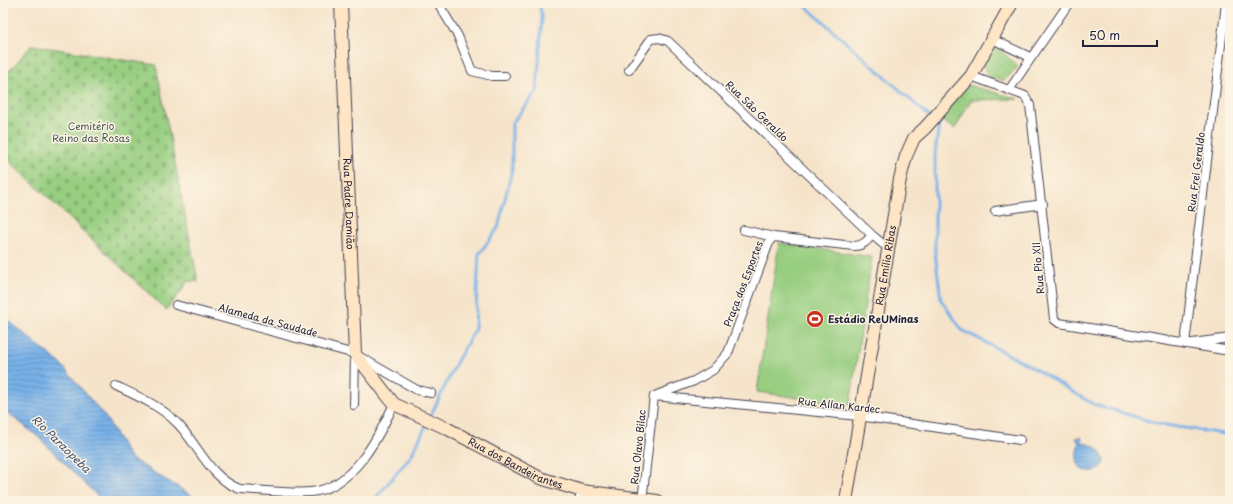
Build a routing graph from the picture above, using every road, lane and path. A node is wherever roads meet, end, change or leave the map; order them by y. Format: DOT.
graph roads {
  1 [pos="341,3"];
  2 [pos="438,3"];
  3 [pos="1012,3"];
  4 [pos="1069,3"];
  5 [pos="1226,3"];
  6 [pos="992,38"];
  7 [pos="1030,57"];
  8 [pos="629,70"];
  9 [pos="505,76"];
  10 [pos="971,76"];
  11 [pos="1009,90"];
  12 [pos="1042,204"];
  13 [pos="995,211"];
  14 [pos="744,230"];
  15 [pos="872,235"];
  16 [pos="774,237"];
  17 [pos="889,249"];
  18 [pos="176,305"];
  19 [pos="1230,338"];
  20 [pos="1185,344"];
  21 [pos="1230,352"];
  22 [pos="354,354"];
  23 [pos="116,386"];
  24 [pos="431,393"];
  25 [pos="654,396"];
  26 [pos="394,404"];
  27 [pos="354,405"];
  28 [pos="859,416"];
  29 [pos="1020,440"];
  30 [pos="581,496"];
  31 [pos="642,500"];
  32 [pos="657,501"];
  33 [pos="846,501"];
  1 -- 22 [label="street, Rua Padre Damião"];
  2 -- 9 [label="street"];
  3 -- 6 [label="street, Rua Emílio Ribas"];
  4 -- 7 [label="street"];
  5 -- 20 [label="street, Rua Frei Geraldo"];
  6 -- 7 [label="street"];
  6 -- 10 [label="street, Rua Emílio Ribas"];
  7 -- 11 [label="street"];
  8 -- 15 [label="street, Rua São Geraldo"];
  10 -- 11 [label="street, Rua Pio XII"];
  10 -- 17 [label="street, Rua Emílio Ribas"];
  11 -- 12 [label="street, Rua Pio XII"];
  12 -- 13 [label="street"];
  12 -- 20 [label="street, Rua Pio XII"];
  14 -- 16 [label="street"];
  15 -- 16 [label="street, Praça dos Esportes"];
  15 -- 17 [label="street"];
  16 -- 25 [label="street, Praça dos Esportes"];
  17 -- 28 [label="street, Rua Emílio Ribas"];
  18 -- 22 [label="street, Alameda da Saudade"];
  19 -- 20 [label="street"];
  20 -- 21 [label="street, Rua Pio XII"];
  22 -- 24 [label="street"];
  22 -- 26 [label="street"];
  22 -- 27 [label="street, Rua Padre Damião"];
  23 -- 26 [label="street"];
  25 -- 28 [label="street, Rua Allan Kardec"];
  25 -- 31 [label="street, Rua Olavo Bilac"];
  26 -- 30 [label="street, Rua dos Bandeirantes"];
  28 -- 29 [label="street, Rua Allan Kardec"];
  28 -- 33 [label="street, Rua Emílio Ribas"];
  30 -- 31 [label="street, Rua dos Bandeirantes"];
  31 -- 32 [label="street, Rua dos Bandeirantes"];
}
